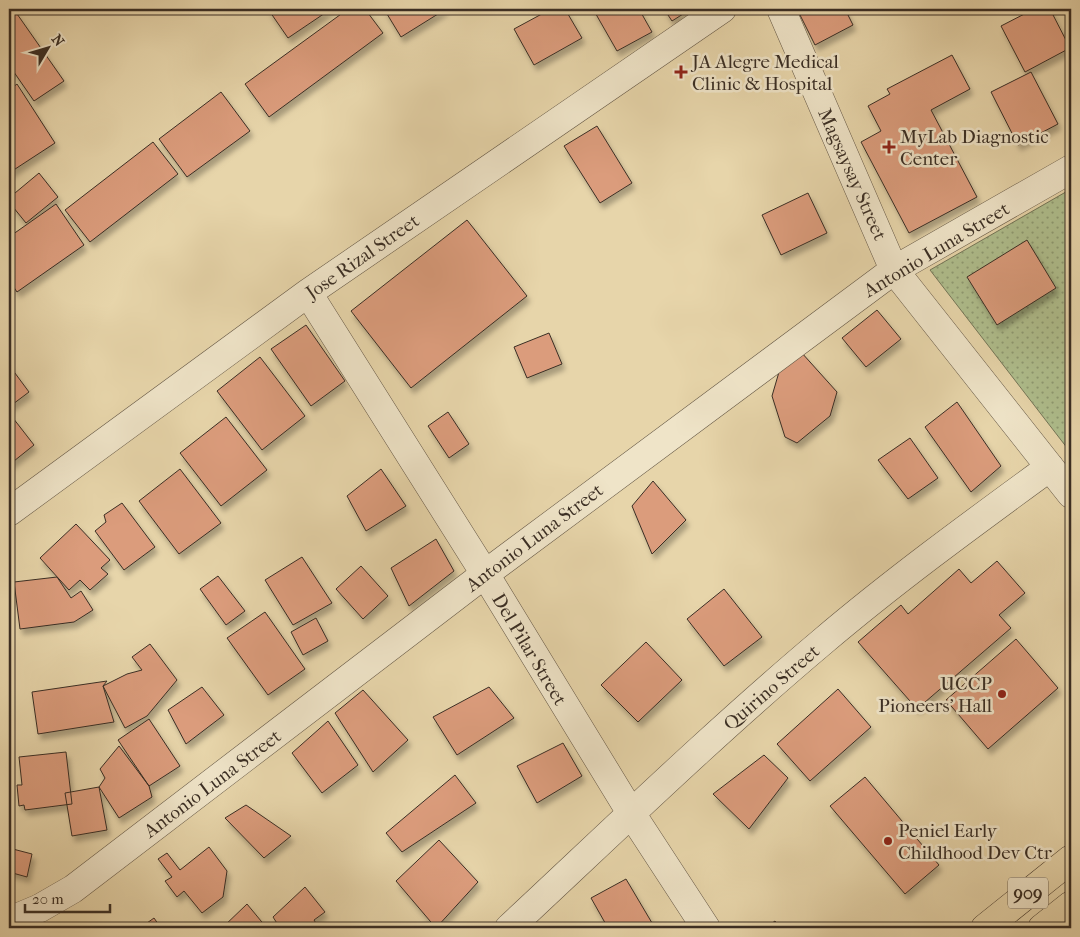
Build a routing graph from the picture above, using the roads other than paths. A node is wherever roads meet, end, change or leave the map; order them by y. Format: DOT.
graph roads {
  1 [pos="722,9"];
  2 [pos="781,9"];
  3 [pos="1071,169"];
  4 [pos="894,270"];
  5 [pos="308,292"];
  6 [pos="1050,467"];
  7 [pos="1071,494"];
  8 [pos="9,512"];
  9 [pos="485,574"];
  10 [pos="631,813"];
  11 [pos="1071,859"];
  12 [pos="1071,905"];
  13 [pos="9,921"];
  14 [pos="509,928"];
  15 [pos="706,928"];
  16 [pos="985,928"];
  17 [pos="1042,928"];
  1 -- 5 [label="street, Jose Rizal Street"];
  2 -- 4 [label="street, Magsaysay Street"];
  3 -- 4 [label="street, Antonio Luna Street"];
  4 -- 6 [label="street, Magsaysay Street"];
  4 -- 9 [label="street, Antonio Luna Street"];
  5 -- 8 [label="street, Jose Rizal Street"];
  5 -- 9 [label="street, Del Pilar Street"];
  6 -- 7 [label="street, Magsaysay Street"];
  6 -- 10 [label="street, Quirino Street"];
  9 -- 10 [label="street, Del Pilar Street"];
  9 -- 13 [label="street, Antonio Luna Street"];
  10 -- 14 [label="street, Quirino Street"];
  10 -- 15 [label="street, Del Pilar Street"];
  11 -- 16 [label="highway, 909"];
  12 -- 17 [label="highway, 909"];
}
